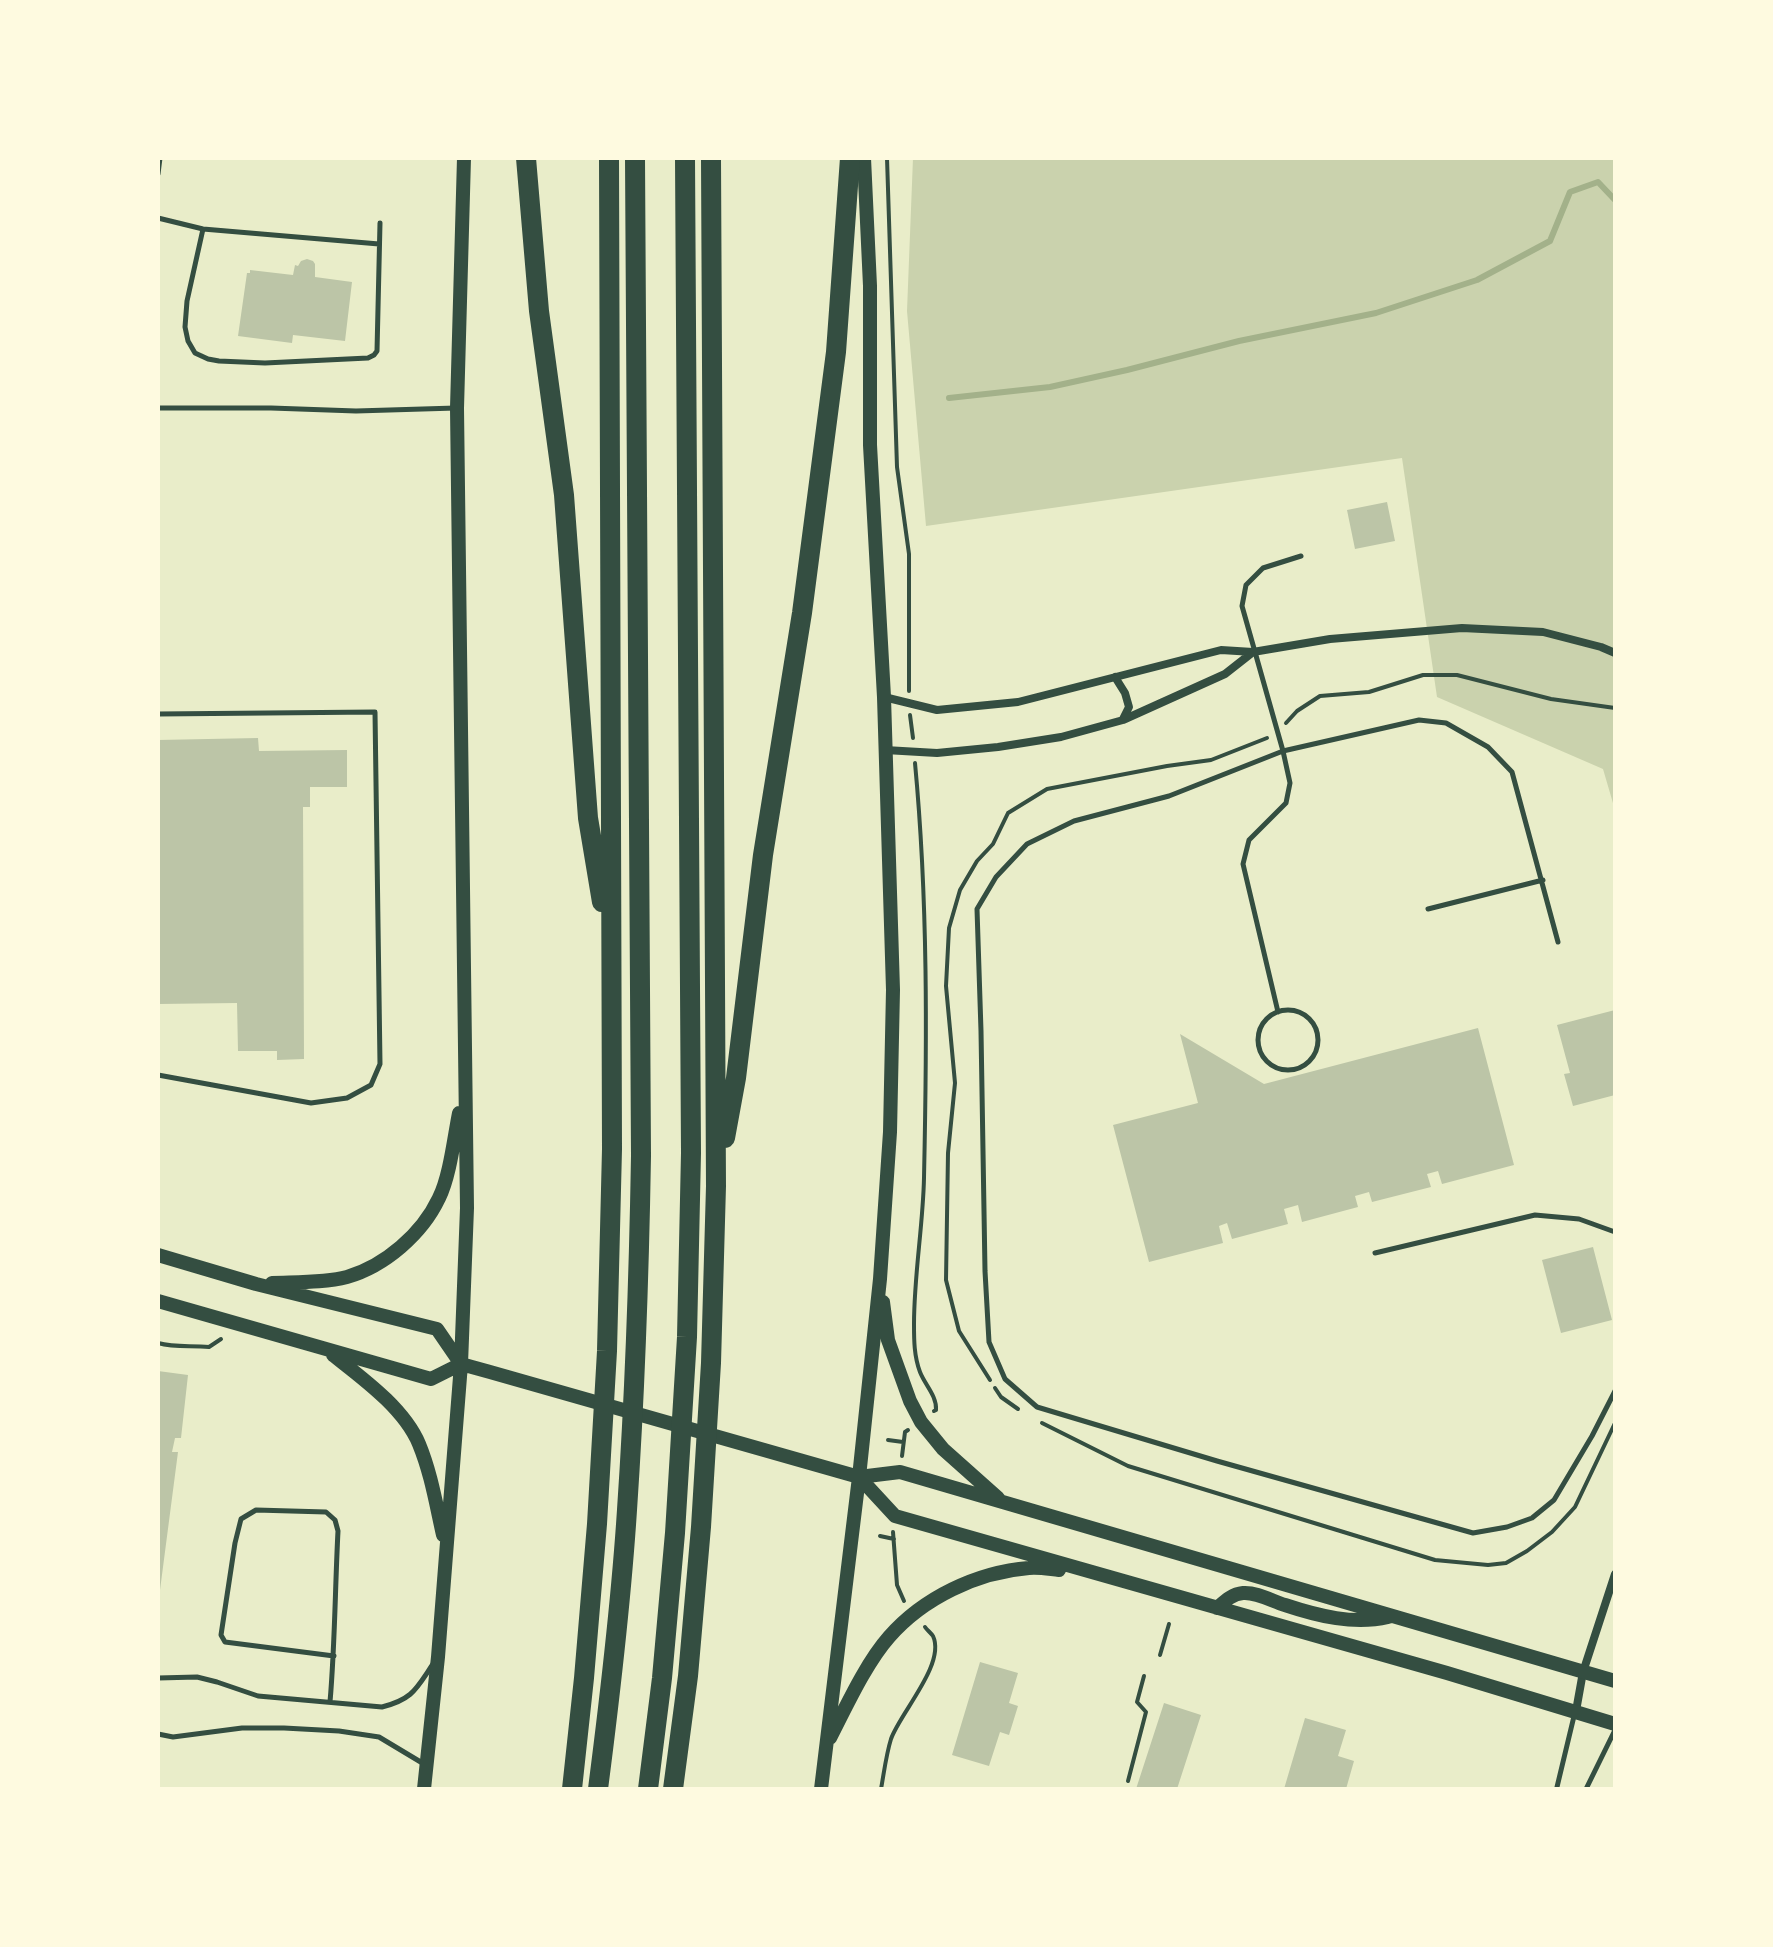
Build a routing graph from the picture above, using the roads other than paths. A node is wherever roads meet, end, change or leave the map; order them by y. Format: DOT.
graph roads {
  1 [pos="160,158"];
  2 [pos="464,158"];
  3 [pos="526,158"];
  4 [pos="609,158"];
  5 [pos="635,158"];
  6 [pos="685,158"];
  7 [pos="711,158"];
  8 [pos="850,158"];
  9 [pos="864,158"];
  10 [pos="158,174"];
  11 [pos="158,218"];
  12 [pos="380,223"];
  13 [pos="203,229"];
  14 [pos="380,244"];
  15 [pos="158,408"];
  16 [pos="457,408"];
  17 [pos="1301,556"];
  18 [pos="1253,652"];
  19 [pos="1615,653"];
  20 [pos="1115,677"];
  21 [pos="884,697"];
  22 [pos="158,714"];
  23 [pos="1123,720"];
  24 [pos="885,750"];
  25 [pos="1283,751"];
  26 [pos="1543,880"];
  27 [pos="1428,909"];
  28 [pos="1558,942"];
  29 [pos="612,958"];
  30 [pos="1278,1012"];
  31 [pos="158,1075"];
  32 [pos="464,1086"];
  33 [pos="716,1186"];
  34 [pos="1615,1232"];
  35 [pos="1375,1253"];
  36 [pos="158,1255"];
  37 [pos="880,1279"];
  38 [pos="256,1284"];
  39 [pos="158,1301"];
  40 [pos="326,1350"];
  41 [pos="461,1364"];
  42 [pos="1615,1391"];
  43 [pos="859,1477"];
  44 [pos="1001,1501"];
  45 [pos="446,1551"];
  46 [pos="1088,1572"];
  47 [pos="1615,1574"];
  48 [pos="1217,1608"];
  49 [pos="1393,1616"];
  50 [pos="334,1656"];
  51 [pos="438,1657"];
  52 [pos="1583,1672"];
  53 [pos="158,1678"];
  54 [pos="1615,1681"];
  55 [pos="330,1702"];
  56 [pos="1576,1711"];
  57 [pos="1615,1724"];
  58 [pos="1615,1730"];
  59 [pos="160,1735"];
  60 [pos="825,1747"];
  61 [pos="427,1766"];
  62 [pos="1559,1788"];
  63 [pos="424,1789"];
  64 [pos="572,1789"];
  65 [pos="598,1789"];
  66 [pos="648,1789"];
  67 [pos="673,1789"];
  68 [pos="821,1789"];
  69 [pos="1586,1789"];
  1 -- 10 [label="lane"];
  2 -- 16 [label="main road"];
  3 -- 29 [label="highway"];
  4 -- 29 [label="highway"];
  5 -- 65 [label="highway"];
  6 -- 66 [label="highway"];
  7 -- 33 [label="highway"];
  8 -- 33 [label="highway"];
  9 -- 21 [label="main road"];
  11 -- 13 [label="lane"];
  12 -- 14 [label="lane"];
  13 -- 14 [label="lane"];
  13 -- 14 [label="lane"];
  15 -- 16 [label="lane"];
  16 -- 32 [label="main road"];
  17 -- 18 [label="lane"];
  18 -- 19 [label="street"];
  18 -- 20 [label="street"];
  18 -- 23 [label="street"];
  18 -- 25 [label="lane"];
  20 -- 21 [label="street"];
  20 -- 23 [label="street"];
  21 -- 24 [label="main road"];
  22 -- 31 [label="lane"];
  23 -- 24 [label="street"];
  24 -- 37 [label="main road"];
  25 -- 26 [label="lane"];
  25 -- 30 [label="lane"];
  25 -- 42 [label="lane"];
  26 -- 27 [label="lane"];
  26 -- 28 [label="lane"];
  29 -- 64 [label="highway"];
  30 -- 30 [label="lane"];
  32 -- 38 [label="main road"];
  32 -- 41 [label="main road"];
  33 -- 67 [label="highway"];
  34 -- 35 [label="lane"];
  36 -- 38 [label="main road"];
  37 -- 43 [label="main road"];
  37 -- 44 [label="main road"];
  38 -- 41 [label="main road"];
  39 -- 40 [label="main road"];
  40 -- 41 [label="main road"];
  40 -- 45 [label="main road"];
  41 -- 43 [label="main road"];
  41 -- 45 [label="main road"];
  43 -- 44 [label="main road"];
  43 -- 46 [label="main road"];
  43 -- 60 [label="main road"];
  44 -- 49 [label="main road"];
  45 -- 51 [label="main road"];
  46 -- 48 [label="main road"];
  46 -- 60 [label="main road"];
  47 -- 52 [label="street"];
  48 -- 49 [label="main road"];
  48 -- 56 [label="main road"];
  49 -- 52 [label="main road"];
  50 -- 50 [label="lane"];
  50 -- 55 [label="lane"];
  51 -- 55 [label="lane"];
  51 -- 61 [label="main road"];
  52 -- 54 [label="main road"];
  52 -- 56 [label="street"];
  53 -- 55 [label="lane"];
  56 -- 57 [label="main road"];
  56 -- 62 [label="lane"];
  58 -- 69 [label="lane"];
  59 -- 61 [label="lane"];
  60 -- 68 [label="main road"];
  61 -- 63 [label="main road"];
}
